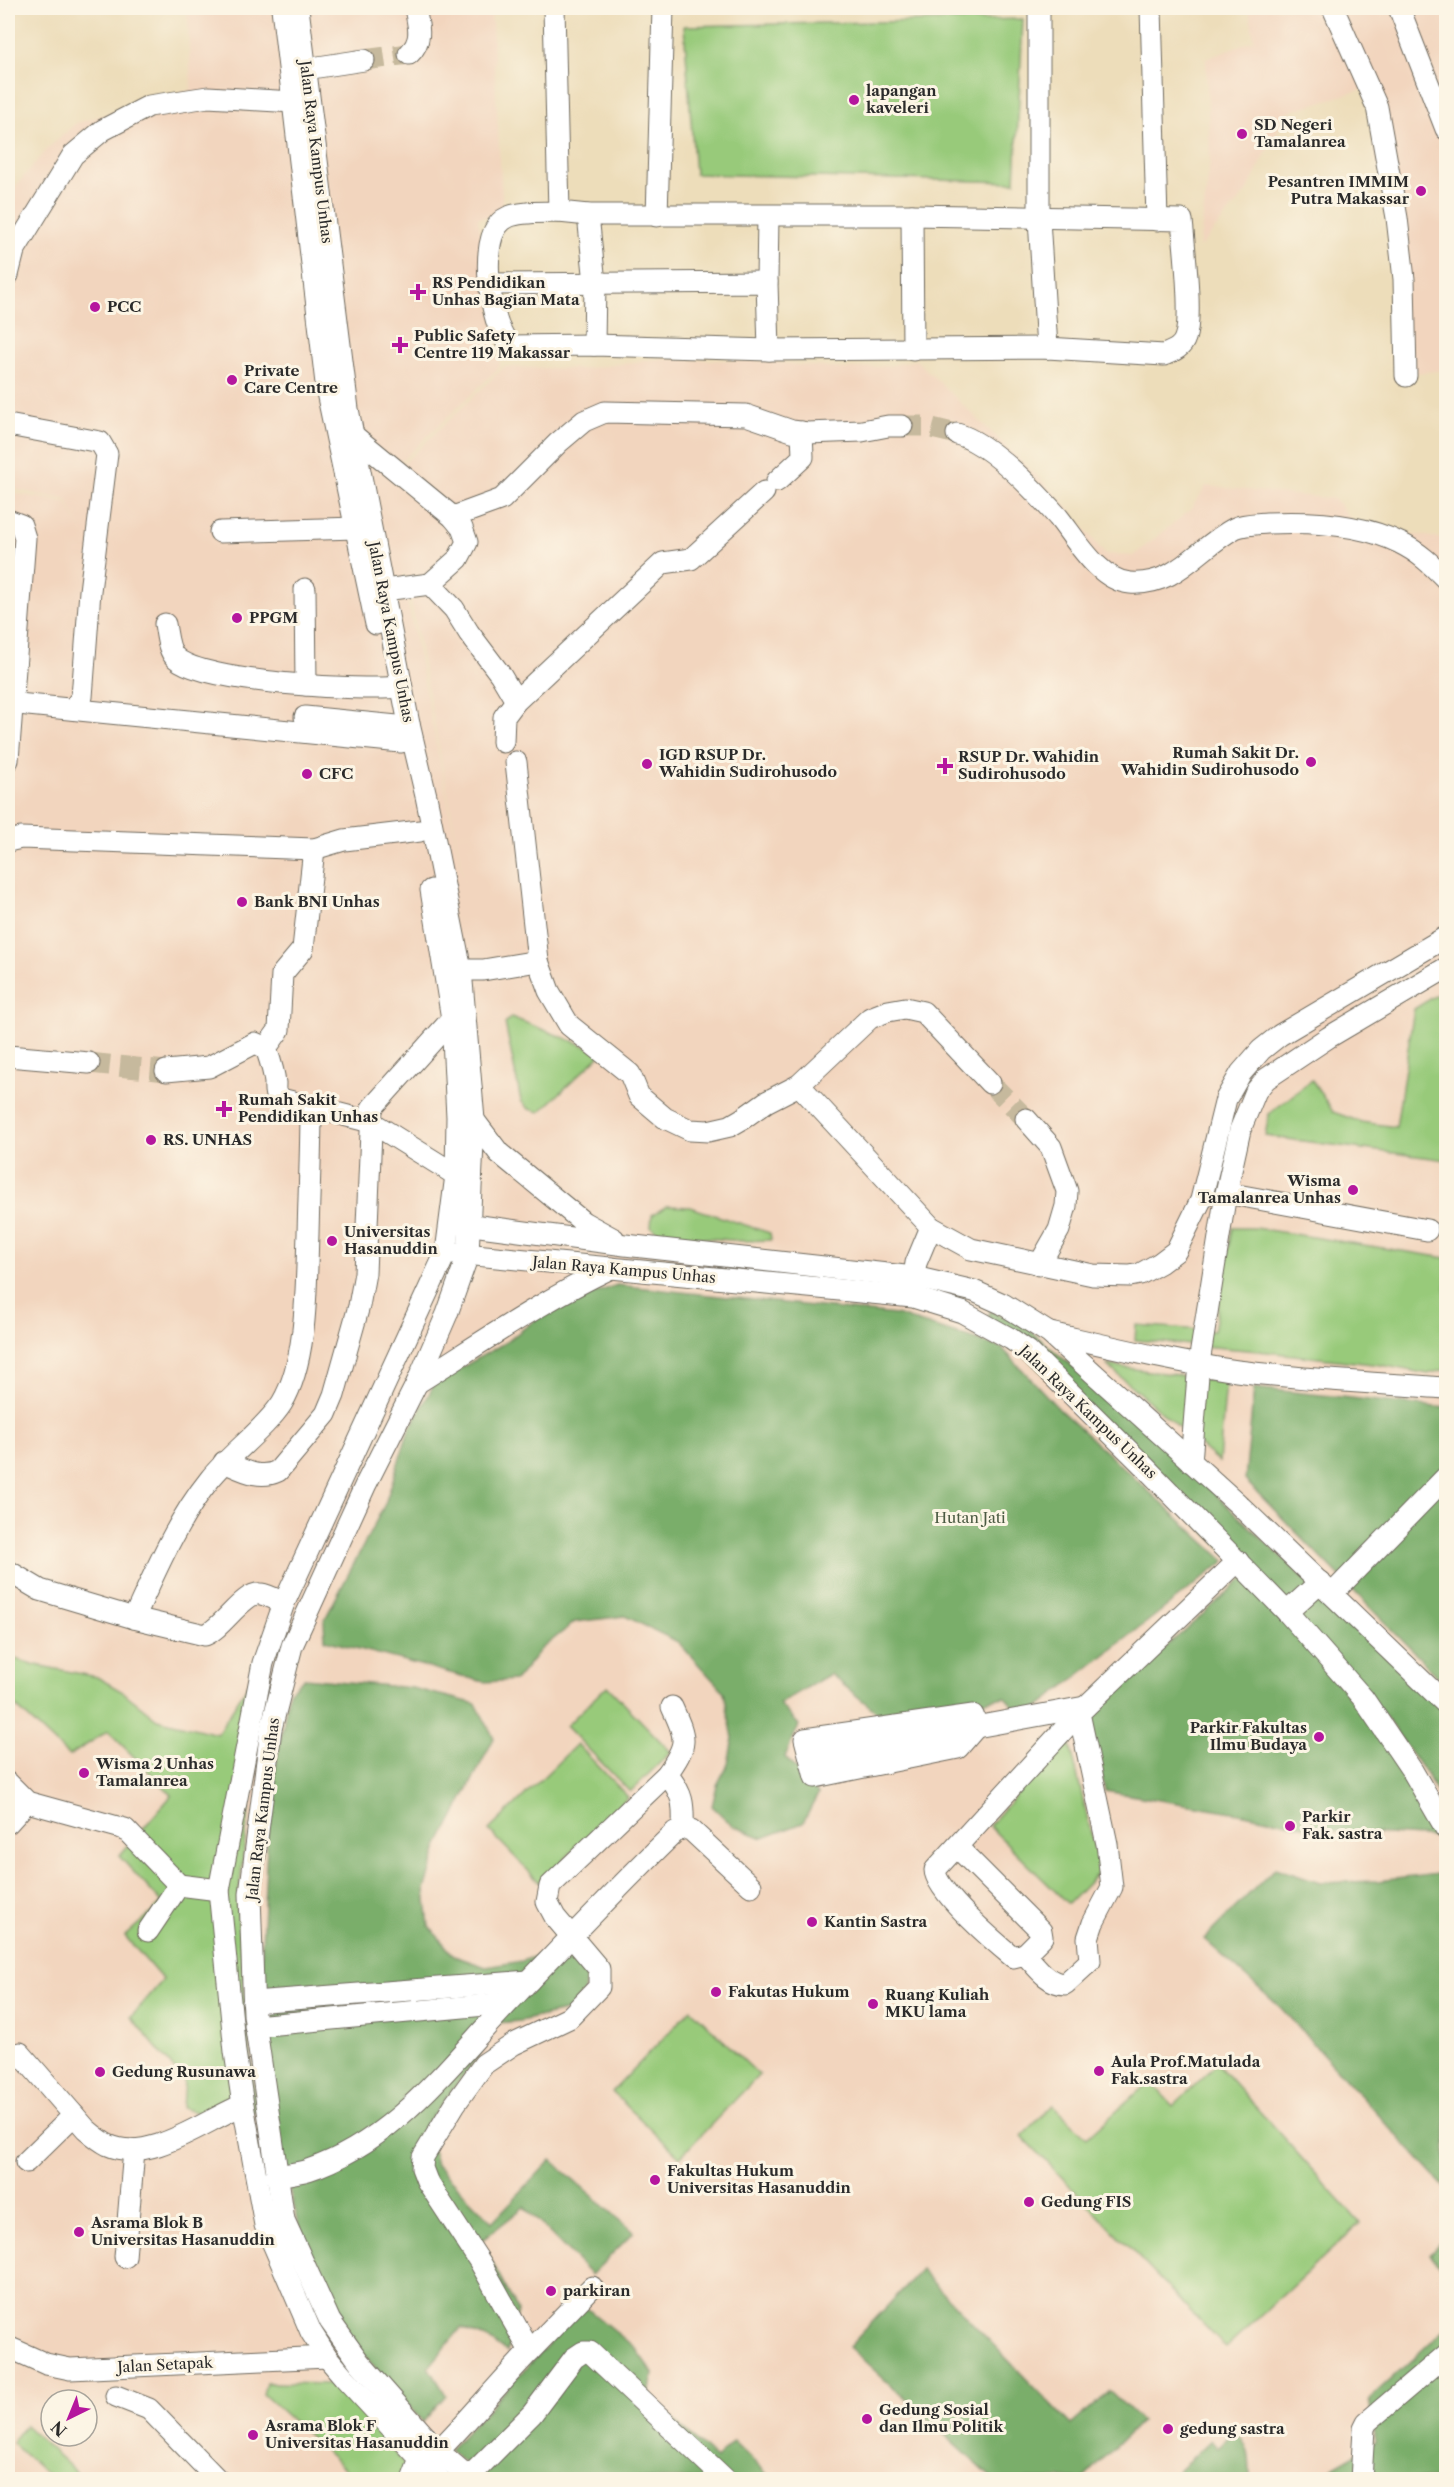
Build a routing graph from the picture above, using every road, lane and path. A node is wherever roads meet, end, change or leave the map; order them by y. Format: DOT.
graph roads {
  1 [pos="282,8"];
  2 [pos="298,8"];
  3 [pos="415,8"];
  4 [pos="554,8"];
  5 [pos="663,8"];
  6 [pos="1039,8"];
  7 [pos="1151,8"];
  8 [pos="1333,8"];
  9 [pos="1398,8"];
  10 [pos="409,54"];
  11 [pos="363,60"];
  12 [pos="305,69"];
  13 [pos="294,102"];
  14 [pos="1446,129"];
  15 [pos="559,212"];
  16 [pos="588,215"];
  17 [pos="912,215"];
  18 [pos="657,216"];
  19 [pos="768,216"];
  20 [pos="1040,219"];
  21 [pos="1157,220"];
  22 [pos="8,275"];
  23 [pos="767,282"];
  24 [pos="595,283"];
  25 [pos="491,284"];
  26 [pos="594,345"];
  27 [pos="1047,348"];
  28 [pos="913,350"];
  29 [pos="769,351"];
  30 [pos="1407,376"];
  31 [pos="340,410"];
  32 [pos="8,425"];
  33 [pos="902,426"];
  34 [pos="802,432"];
  35 [pos="957,434"];
  36 [pos="353,435"];
  37 [pos="453,517"];
  38 [pos="8,520"];
  39 [pos="356,528"];
  40 [pos="220,532"];
  41 [pos="1446,579"];
  42 [pos="430,584"];
  43 [pos="305,589"];
  44 [pos="384,590"];
  45 [pos="165,624"];
  46 [pos="306,685"];
  47 [pos="395,687"];
  48 [pos="516,701"];
  49 [pos="10,703"];
  50 [pos="77,703"];
  51 [pos="405,733"];
  52 [pos="503,742"];
  53 [pos="8,760"];
  54 [pos="516,762"];
  55 [pos="420,831"];
  56 [pos="8,841"];
  57 [pos="314,849"];
  58 [pos="1446,937"];
  59 [pos="538,961"];
  60 [pos="1446,968"];
  61 [pos="457,980"];
  62 [pos="452,1019"];
  63 [pos="266,1048"];
  64 [pos="8,1056"];
  65 [pos="88,1063"];
  66 [pos="166,1071"];
  67 [pos="990,1083"];
  68 [pos="798,1085"];
  69 [pos="275,1086"];
  70 [pos="311,1107"];
  71 [pos="372,1115"];
  72 [pos="1026,1119"];
  73 [pos="474,1120"];
  74 [pos="456,1174"];
  75 [pos="1226,1193"];
  76 [pos="460,1223"];
  77 [pos="931,1227"];
  78 [pos="1427,1230"];
  79 [pos="625,1245"];
  80 [pos="446,1252"];
  81 [pos="468,1255"];
  82 [pos="1039,1265"];
  83 [pos="612,1268"];
  84 [pos="914,1277"];
  85 [pos="1049,1333"];
  86 [pos="1199,1363"];
  87 [pos="417,1383"];
  88 [pos="1446,1388"];
  89 [pos="224,1462"];
  90 [pos="1191,1462"];
  91 [pos="1446,1477"];
  92 [pos="1238,1561"];
  93 [pos="8,1571"];
  94 [pos="1326,1588"];
  95 [pos="283,1605"];
  96 [pos="1287,1612"];
  97 [pos="306,1615"];
  98 [pos="134,1618"];
  99 [pos="1446,1704"];
  100 [pos="672,1707"];
  101 [pos="1082,1710"];
  102 [pos="812,1757"];
  103 [pos="667,1774"];
  104 [pos="8,1783"];
  105 [pos="27,1802"];
  106 [pos="8,1823"];
  107 [pos="683,1828"];
  108 [pos="1446,1829"];
  109 [pos="957,1847"];
  110 [pos="180,1885"];
  111 [pos="751,1886"];
  112 [pos="219,1890"];
  113 [pos="148,1931"];
  114 [pos="572,1937"];
  115 [pos="1024,1954"];
  116 [pos="529,1981"];
  117 [pos="253,2002"];
  118 [pos="507,2003"];
  119 [pos="255,2026"];
  120 [pos="21,2053"];
  121 [pos="243,2105"];
  122 [pos="74,2115"];
  123 [pos="134,2150"];
  124 [pos="27,2162"];
  125 [pos="276,2176"];
  126 [pos="125,2257"];
  127 [pos="592,2287"];
  128 [pos="8,2347"];
  129 [pos="530,2351"];
  130 [pos="1446,2355"];
  131 [pos="327,2357"];
  132 [pos="116,2396"];
  133 [pos="382,2404"];
  134 [pos="429,2455"];
  135 [pos="471,2478"];
  136 [pos="218,2480"];
  137 [pos="412,2480"];
  138 [pos="440,2480"];
  139 [pos="726,2480"];
  140 [pos="1361,2480"];
  1 -- 13 [label="street, Jalan Raya Kampus Unhas"];
  2 -- 12 [label="street, Jalan Raya Kampus Unhas"];
  3 -- 10 [label="street"];
  4 -- 15 [label="street"];
  5 -- 18 [label="street"];
  6 -- 20 [label="street"];
  7 -- 21 [label="street"];
  8 -- 30 [label="street"];
  9 -- 14 [label="street"];
  11 -- 12 [label="street"];
  12 -- 31 [label="street, Jalan Raya Kampus Unhas"];
  13 -- 22 [label="street"];
  13 -- 31 [label="street, Jalan Raya Kampus Unhas"];
  15 -- 16 [label="street"];
  15 -- 25 [label="street"];
  16 -- 18 [label="street"];
  16 -- 24 [label="street"];
  17 -- 19 [label="street"];
  17 -- 20 [label="street"];
  17 -- 28 [label="street"];
  18 -- 19 [label="street"];
  19 -- 23 [label="street"];
  20 -- 21 [label="street"];
  20 -- 27 [label="street"];
  21 -- 27 [label="street"];
  23 -- 24 [label="street"];
  23 -- 29 [label="street"];
  24 -- 25 [label="street"];
  24 -- 26 [label="street"];
  25 -- 26 [label="street"];
  26 -- 29 [label="street"];
  27 -- 28 [label="street"];
  28 -- 29 [label="street"];
  31 -- 36 [label="street, Jalan Raya Kampus Unhas"];
  31 -- 39 [label="street, Jalan Raya Kampus Unhas"];
  32 -- 50 [label="street"];
  33 -- 34 [label="street"];
  34 -- 37 [label="street"];
  34 -- 48 [label="street"];
  35 -- 41 [label="street"];
  36 -- 37 [label="street"];
  36 -- 44 [label="street, Jalan Raya Kampus Unhas"];
  37 -- 42 [label="street"];
  38 -- 49 [label="street"];
  39 -- 40 [label="street"];
  39 -- 47 [label="street, Jalan Raya Kampus Unhas"];
  42 -- 44 [label="street"];
  42 -- 48 [label="street"];
  43 -- 46 [label="street"];
  44 -- 47 [label="street, Jalan Raya Kampus Unhas"];
  45 -- 46 [label="street"];
  46 -- 47 [label="street"];
  47 -- 51 [label="street, Jalan Raya Kampus Unhas"];
  48 -- 52 [label="street"];
  49 -- 50 [label="street"];
  49 -- 53 [label="street"];
  50 -- 51 [label="street"];
  51 -- 55 [label="street, Jalan Raya Kampus Unhas"];
  51 -- 61 [label="street, Jalan Raya Kampus Unhas"];
  54 -- 59 [label="street"];
  55 -- 57 [label="street"];
  55 -- 61 [label="street, Jalan Raya Kampus Unhas"];
  56 -- 57 [label="street"];
  57 -- 63 [label="street"];
  58 -- 82 [label="street"];
  59 -- 61 [label="street"];
  59 -- 68 [label="street"];
  60 -- 75 [label="street"];
  61 -- 62 [label="street, Jalan Raya Kampus Unhas"];
  61 -- 73 [label="street, Jalan Raya Kampus Unhas"];
  62 -- 71 [label="street"];
  62 -- 74 [label="street, Jalan Raya Kampus Unhas"];
  63 -- 66 [label="street"];
  63 -- 69 [label="street"];
  64 -- 65 [label="street"];
  67 -- 68 [label="street"];
  68 -- 77 [label="street"];
  69 -- 70 [label="street"];
  69 -- 71 [label="street"];
  70 -- 71 [label="street"];
  70 -- 89 [label="street"];
  71 -- 74 [label="street"];
  71 -- 89 [label="street"];
  72 -- 82 [label="street"];
  73 -- 76 [label="street, Jalan Raya Kampus Unhas"];
  73 -- 79 [label="street"];
  74 -- 76 [label="street, Jalan Raya Kampus Unhas"];
  75 -- 78 [label="street"];
  75 -- 86 [label="street"];
  76 -- 79 [label="street, Jalan Raya Kampus Unhas"];
  76 -- 80 [label="street, Jalan Raya Kampus Unhas"];
  76 -- 81 [label="street, Jalan Raya Kampus Unhas"];
  77 -- 82 [label="street"];
  77 -- 84 [label="street"];
  79 -- 84 [label="street, Jalan Raya Kampus Unhas"];
  80 -- 81 [label="street, Jalan Raya Kampus Unhas"];
  80 -- 95 [label="street, Jalan Raya Kampus Unhas"];
  81 -- 83 [label="street, Jalan Raya Kampus Unhas"];
  81 -- 87 [label="street, Jalan Raya Kampus Unhas"];
  83 -- 87 [label="street"];
  83 -- 92 [label="street, Jalan Raya Kampus Unhas"];
  84 -- 85 [label="street, Jalan Raya Kampus Unhas"];
  85 -- 86 [label="street"];
  85 -- 90 [label="street, Jalan Raya Kampus Unhas"];
  86 -- 88 [label="street"];
  86 -- 90 [label="street"];
  87 -- 97 [label="street, Jalan Raya Kampus Unhas"];
  89 -- 98 [label="street"];
  90 -- 94 [label="street, Jalan Raya Kampus Unhas"];
  91 -- 94 [label="street"];
  92 -- 96 [label="street, Jalan Raya Kampus Unhas"];
  92 -- 101 [label="street"];
  93 -- 98 [label="street"];
  94 -- 96 [label="street"];
  94 -- 99 [label="street, Jalan Raya Kampus Unhas"];
  95 -- 97 [label="street"];
  95 -- 98 [label="street"];
  95 -- 112 [label="street, Jalan Raya Kampus Unhas"];
  96 -- 108 [label="street, Jalan Raya Kampus Unhas"];
  97 -- 117 [label="street, Jalan Raya Kampus Unhas"];
  100 -- 103 [label="street"];
  101 -- 102 [label="street"];
  101 -- 109 [label="street"];
  101 -- 115 [label="street"];
  103 -- 107 [label="street"];
  103 -- 114 [label="street"];
  104 -- 105 [label="street"];
  105 -- 106 [label="street"];
  105 -- 110 [label="street"];
  107 -- 111 [label="street"];
  107 -- 114 [label="street"];
  109 -- 115 [label="street"];
  109 -- 115 [label="street"];
  110 -- 112 [label="street"];
  110 -- 113 [label="street"];
  112 -- 121 [label="street, Jalan Raya Kampus Unhas"];
  114 -- 116 [label="street"];
  114 -- 129 [label="street"];
  116 -- 117 [label="street"];
  116 -- 118 [label="street"];
  117 -- 119 [label="street, Jalan Raya Kampus Unhas"];
  118 -- 119 [label="street"];
  118 -- 125 [label="street"];
  119 -- 125 [label="street, Jalan Raya Kampus Unhas"];
  120 -- 122 [label="street"];
  121 -- 123 [label="street"];
  121 -- 131 [label="street, Jalan Raya Kampus Unhas"];
  122 -- 123 [label="street"];
  122 -- 124 [label="street"];
  123 -- 126 [label="street"];
  125 -- 133 [label="street, Jalan Raya Kampus Unhas"];
  127 -- 129 [label="street"];
  128 -- 131 [label="street, Jalan Setapak"];
  129 -- 134 [label="street"];
  130 -- 140 [label="street"];
  131 -- 133 [label="street, Jalan Raya Kampus Unhas"];
  132 -- 136 [label="street"];
  133 -- 134 [label="street, Jalan Raya Kampus Unhas"];
  134 -- 135 [label="street, Jalan Raya Kampus Unhas"];
  134 -- 137 [label="street"];
  134 -- 138 [label="street, Jalan Raya Kampus Unhas"];
  135 -- 139 [label="street"];
}
